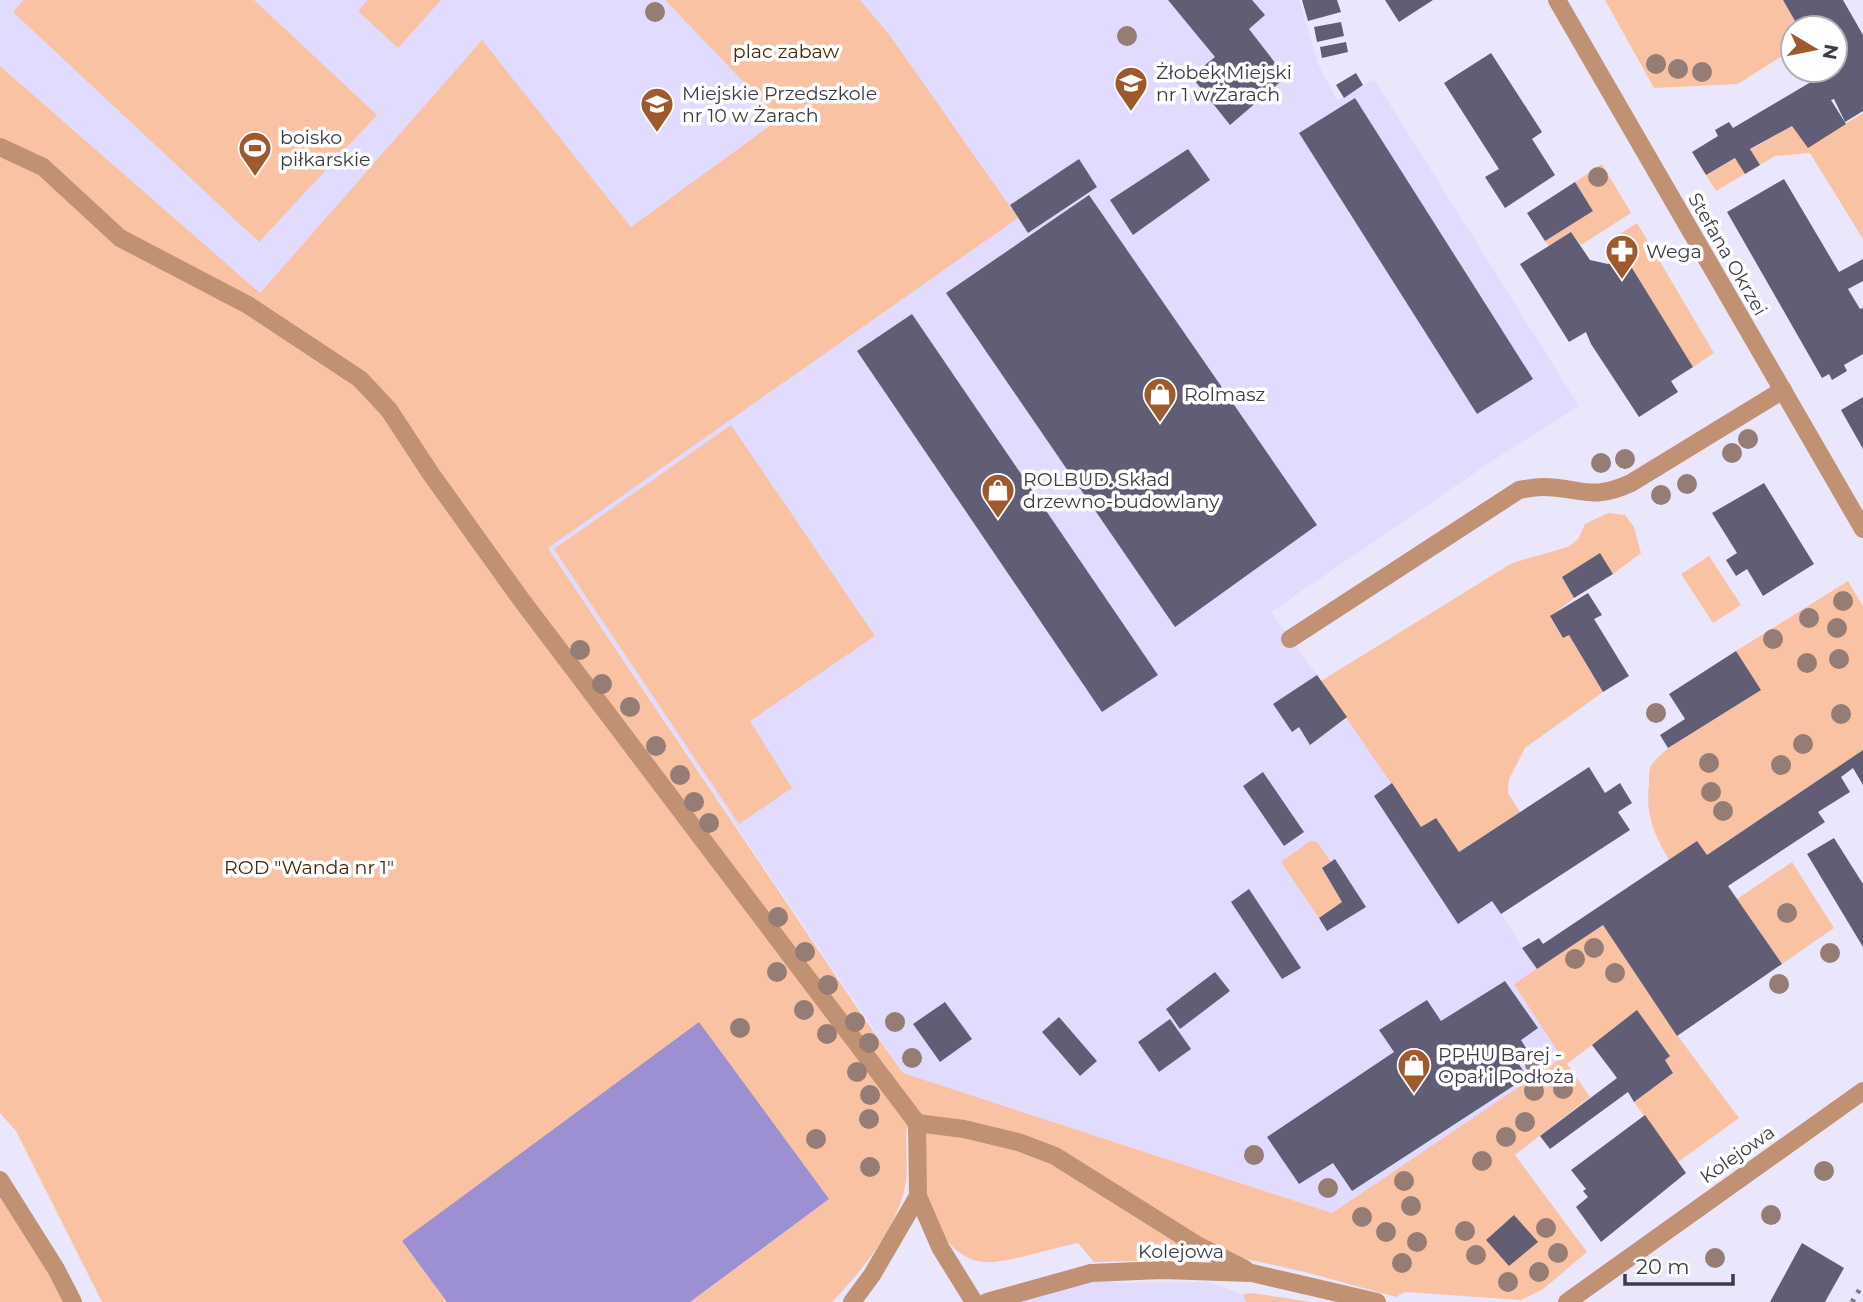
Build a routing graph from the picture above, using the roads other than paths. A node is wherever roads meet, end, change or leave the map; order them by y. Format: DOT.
graph roads {
  1 [pos="1557,0"];
  2 [pos="0,147"];
  3 [pos="1783,390"];
  4 [pos="1863,529"];
  5 [pos="1290,639"];
  6 [pos="1863,1091"];
  7 [pos="917,1124"];
  8 [pos="0,1180"];
  9 [pos="918,1195"];
  10 [pos="1252,1273"];
  11 [pos="73,1302"];
  12 [pos="852,1302"];
  13 [pos="974,1302"];
  14 [pos="987,1302"];
  15 [pos="1377,1302"];
  16 [pos="1567,1302"];
  1 -- 3 [label="street, Stefana Okrzei"];
  2 -- 7 [label="street"];
  3 -- 4 [label="street, Stefana Okrzei"];
  3 -- 5 [label="street"];
  6 -- 16 [label="street, Kolejowa"];
  7 -- 9 [label="street"];
  7 -- 10 [label="street"];
  8 -- 11 [label="street"];
  9 -- 12 [label="street"];
  9 -- 13 [label="street"];
  10 -- 14 [label="street, Kolejowa"];
  10 -- 15 [label="street, Kolejowa"];
}
